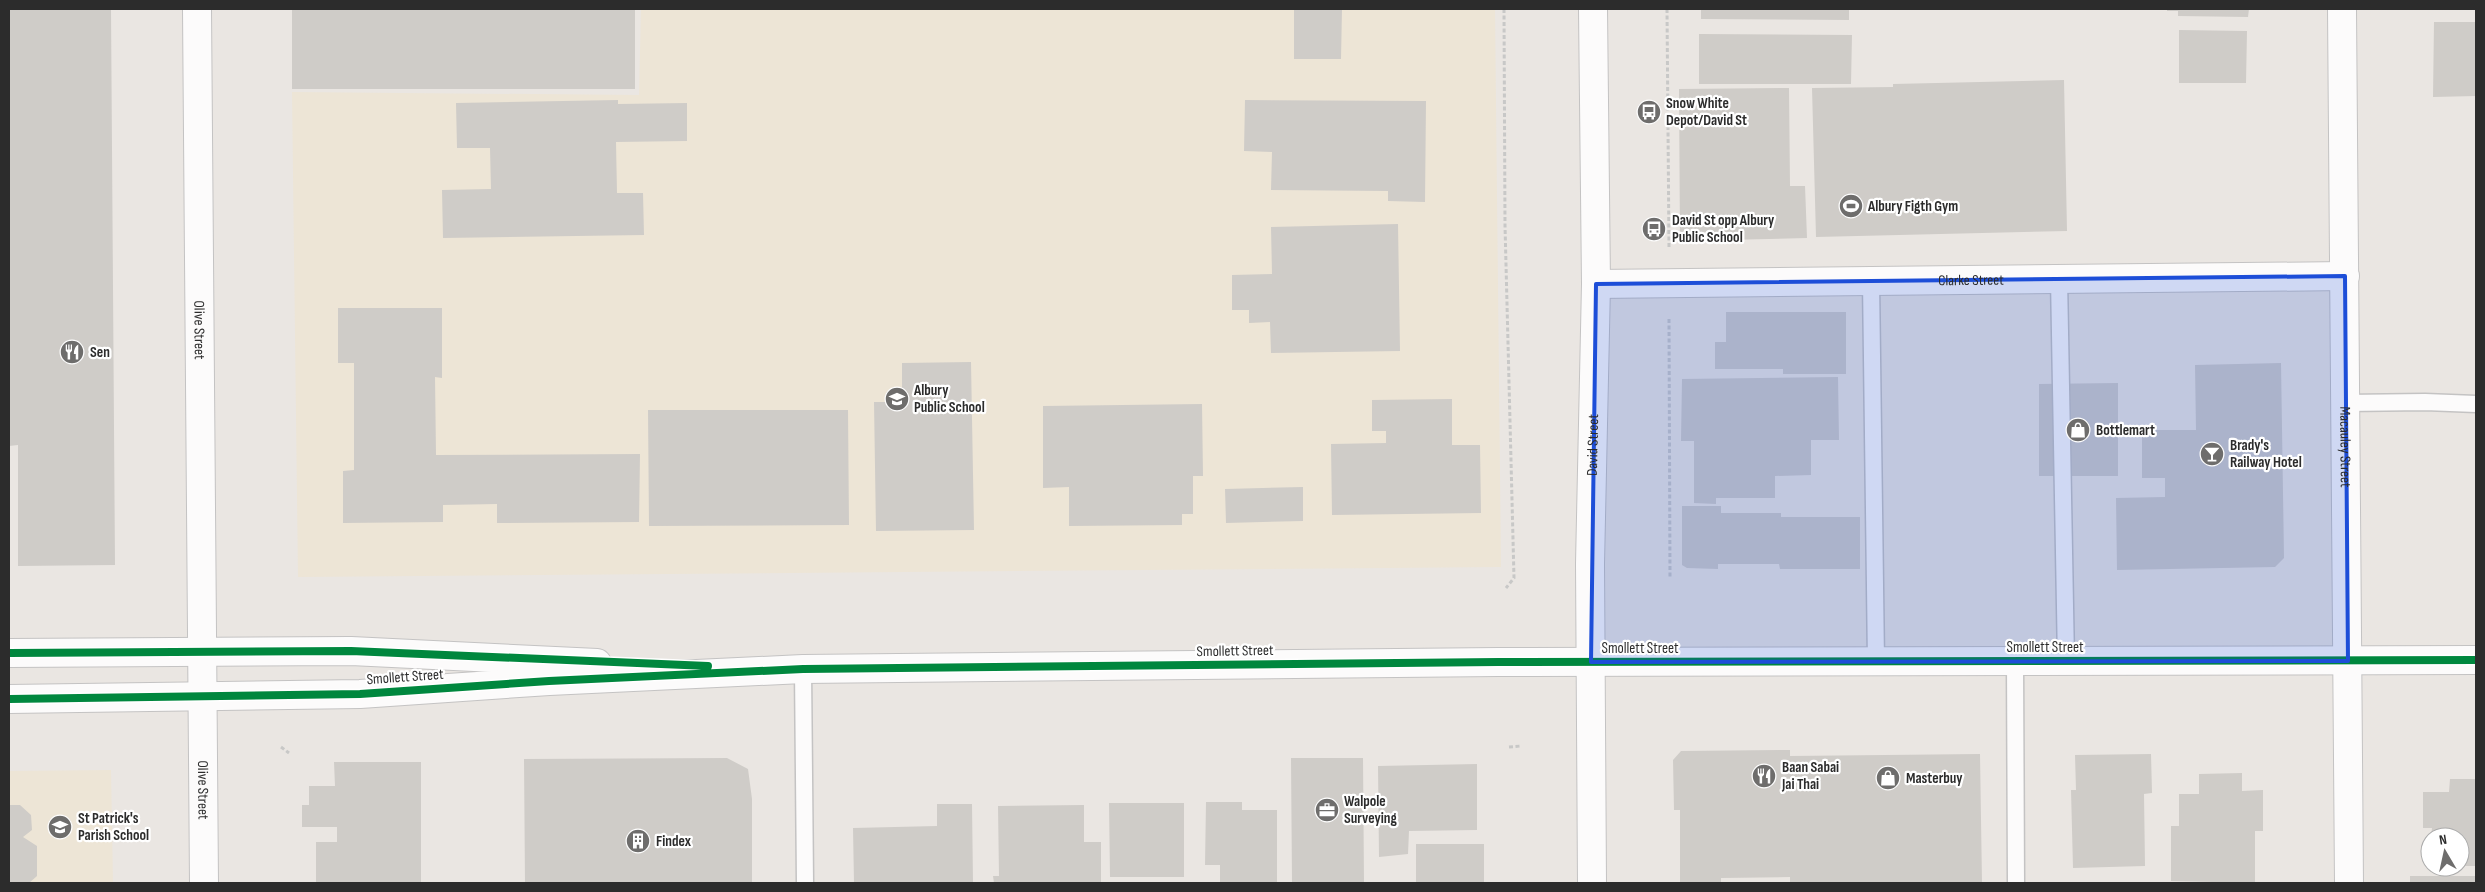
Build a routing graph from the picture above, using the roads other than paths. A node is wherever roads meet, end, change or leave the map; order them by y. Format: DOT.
graph roads {
  1 [pos="197,9"];
  2 [pos="1592,9"];
  3 [pos="2342,9"];
  4 [pos="2345,276"];
  5 [pos="2059,278"];
  6 [pos="1871,281"];
  7 [pos="1596,284"];
  8 [pos="2346,404"];
  9 [pos="2476,404"];
  10 [pos="9,652"];
  11 [pos="201,652"];
  12 [pos="2476,660"];
  13 [pos="2015,661"];
  14 [pos="2066,661"];
  15 [pos="2348,661"];
  16 [pos="1591,662"];
  17 [pos="1876,662"];
  18 [pos="803,669"];
  19 [pos="201,697"];
  20 [pos="9,698"];
  21 [pos="204,883"];
  22 [pos="806,883"];
  23 [pos="1592,883"];
  24 [pos="2016,883"];
  25 [pos="2349,883"];
  1 -- 11 [label="street, Olive Street"];
  2 -- 7 [label="street, David Street"];
  3 -- 4 [label="street, Macauley Street"];
  4 -- 5 [label="street, Clarke Street"];
  4 -- 8 [label="street, Macauley Street"];
  5 -- 6 [label="street, Clarke Street"];
  5 -- 14 [label="lane"];
  6 -- 7 [label="street, Clarke Street"];
  6 -- 17 [label="lane"];
  7 -- 16 [label="street, David Street"];
  8 -- 9 [label="lane"];
  8 -- 15 [label="street, Macauley Street"];
  10 -- 11 [label="street, Smollett Street"];
  11 -- 18 [label="street, Smollett Street"];
  11 -- 19 [label="street, Olive Street"];
  12 -- 15 [label="street, Smollett Street"];
  13 -- 14 [label="street, Smollett Street"];
  13 -- 17 [label="street, Smollett Street"];
  13 -- 24 [label="lane"];
  14 -- 15 [label="street, Smollett Street"];
  15 -- 25 [label="street, Macauley Street"];
  16 -- 17 [label="street, Smollett Street"];
  16 -- 18 [label="street, Smollett Street"];
  16 -- 23 [label="street, David Street"];
  18 -- 19 [label="street, Smollett Street"];
  18 -- 22 [label="lane"];
  19 -- 20 [label="street, Smollett Street"];
  19 -- 21 [label="street, Olive Street"];
}
